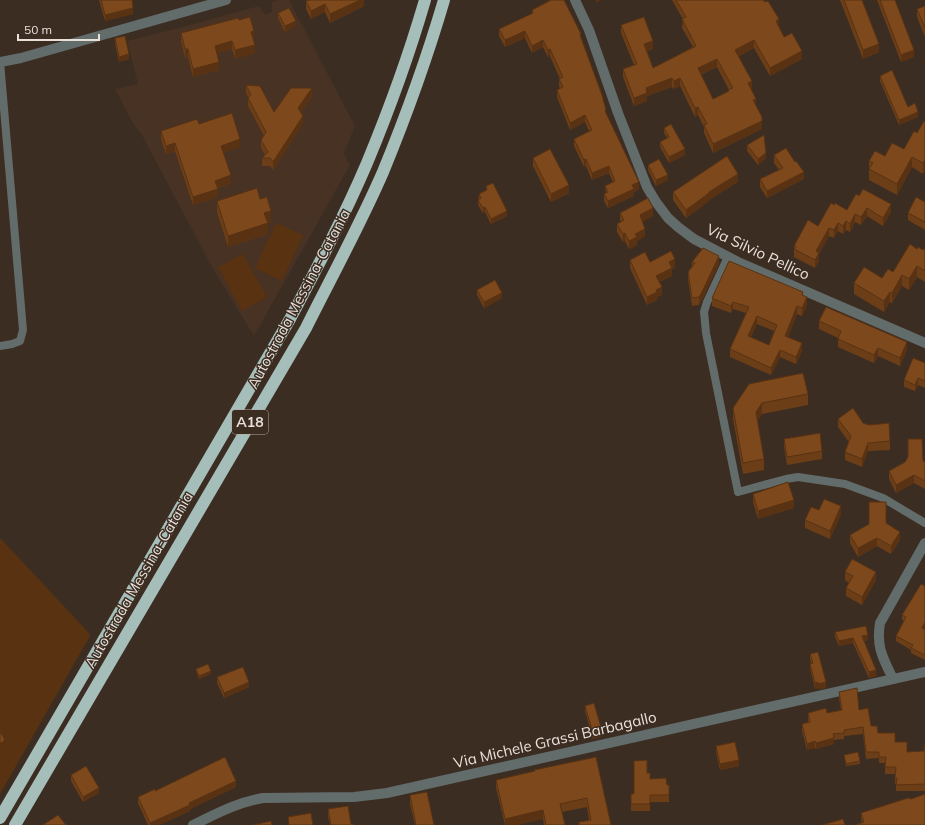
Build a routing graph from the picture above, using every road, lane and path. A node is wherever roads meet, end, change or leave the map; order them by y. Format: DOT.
graph roads {
  1 [pos="226,0"];
  2 [pos="425,0"];
  3 [pos="444,0"];
  4 [pos="575,0"];
  5 [pos="0,62"];
  6 [pos="728,257"];
  7 [pos="925,343"];
  8 [pos="0,346"];
  9 [pos="925,523"];
  10 [pos="925,543"];
  11 [pos="925,672"];
  12 [pos="892,679"];
  13 [pos="0,818"];
  14 [pos="16,825"];
  15 [pos="193,825"];
  1 -- 5 [label="street"];
  2 -- 13 [label="highway, Autostrada Messina-Catania / A18"];
  3 -- 14 [label="highway, Autostrada Messina-Catania / A18"];
  4 -- 6 [label="street, Via Silvio Pellico"];
  5 -- 8 [label="street"];
  6 -- 7 [label="street, Via Silvio Pellico"];
  6 -- 9 [label="street"];
  10 -- 12 [label="street"];
  11 -- 12 [label="street, Via Michele Grassi Barbagallo"];
  12 -- 15 [label="street, Via Michele Grassi Barbagallo"];
}
